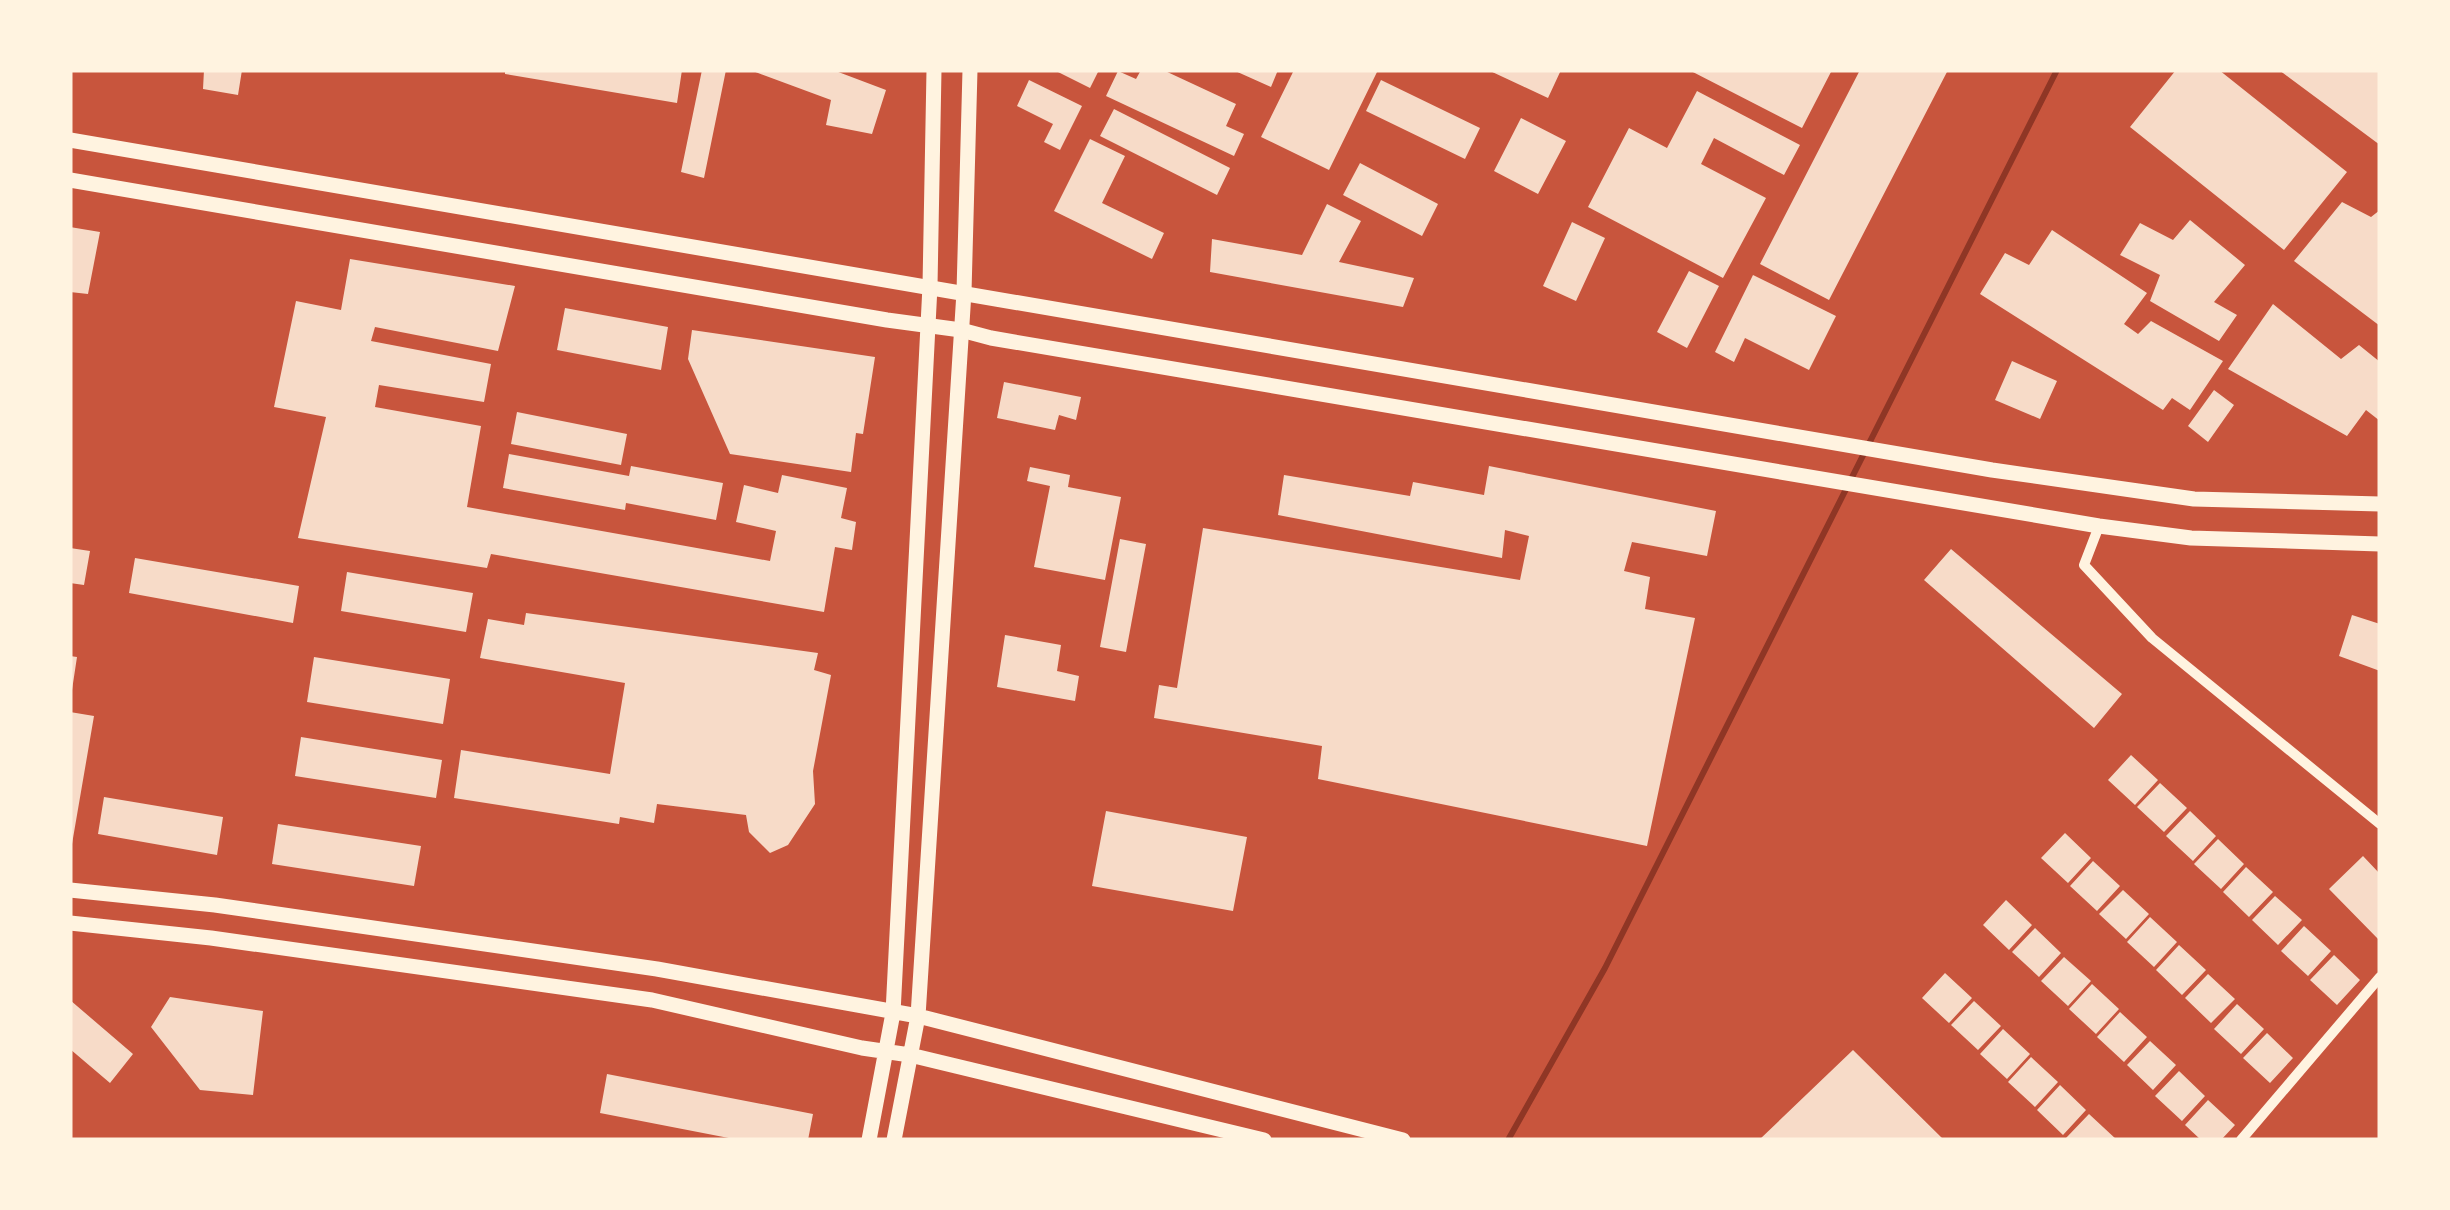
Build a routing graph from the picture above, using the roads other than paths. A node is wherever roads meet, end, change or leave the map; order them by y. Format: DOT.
graph roads {
  1 [pos="934,70"];
  2 [pos="970,70"];
  3 [pos="70,140"];
  4 [pos="70,180"];
  5 [pos="930,286"];
  6 [pos="964,292"];
  7 [pos="928,325"];
  8 [pos="962,330"];
  9 [pos="2380,504"];
  10 [pos="2099,526"];
  11 [pos="2380,544"];
  12 [pos="2380,824"];
  13 [pos="70,890"];
  14 [pos="70,923"];
  15 [pos="2380,977"];
  16 [pos="893,1013"];
  17 [pos="918,1016"];
  18 [pos="886,1052"];
  19 [pos="910,1055"];
  20 [pos="869,1140"];
  21 [pos="894,1140"];
  22 [pos="1264,1140"];
  23 [pos="1403,1140"];
  24 [pos="2241,1140"];
  1 -- 5 [label="main road"];
  2 -- 6 [label="main road"];
  3 -- 5 [label="main road"];
  4 -- 7 [label="main road"];
  5 -- 6 [label="main road"];
  5 -- 7 [label="main road"];
  6 -- 8 [label="main road"];
  6 -- 9 [label="main road"];
  7 -- 8 [label="main road"];
  7 -- 16 [label="main road"];
  8 -- 10 [label="main road"];
  8 -- 17 [label="main road"];
  10 -- 11 [label="main road"];
  10 -- 12 [label="street"];
  13 -- 16 [label="main road"];
  14 -- 18 [label="main road"];
  15 -- 24 [label="street"];
  16 -- 17 [label="main road"];
  16 -- 18 [label="main road"];
  17 -- 19 [label="main road"];
  17 -- 23 [label="main road"];
  18 -- 19 [label="main road"];
  18 -- 20 [label="main road"];
  19 -- 21 [label="main road"];
  19 -- 22 [label="main road"];
}
